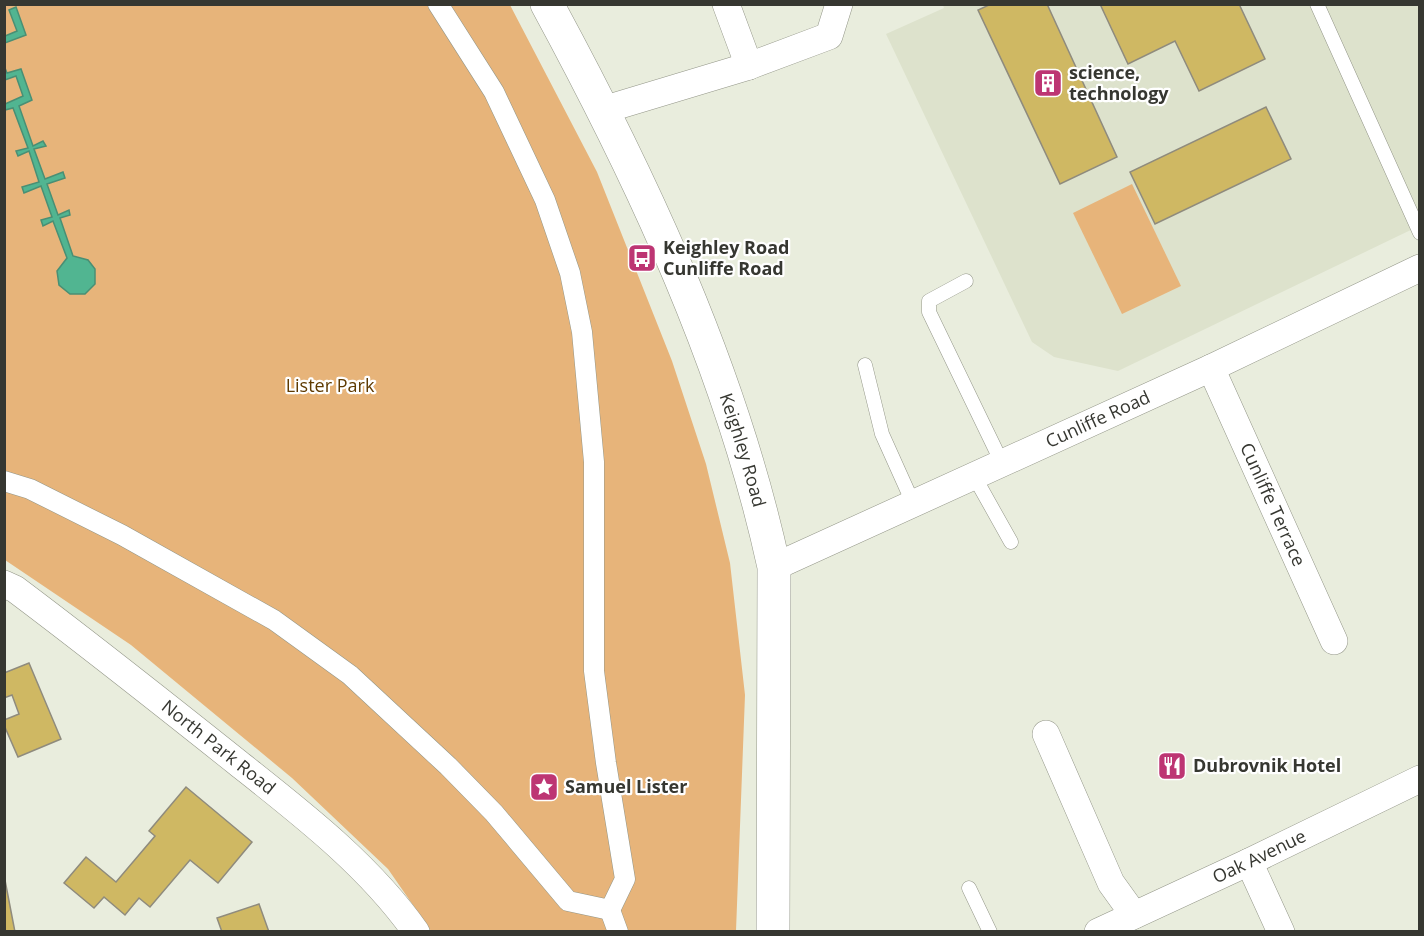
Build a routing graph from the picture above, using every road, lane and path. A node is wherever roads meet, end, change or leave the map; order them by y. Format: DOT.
graph roads {
  1 [pos="438,4"];
  2 [pos="547,4"];
  3 [pos="726,4"];
  4 [pos="838,4"];
  5 [pos="1317,4"];
  6 [pos="749,66"];
  7 [pos="603,110"];
  8 [pos="1419,233"];
  9 [pos="1418,273"];
  10 [pos="966,281"];
  11 [pos="865,364"];
  12 [pos="1211,368"];
  13 [pos="1002,463"];
  14 [pos="974,476"];
  15 [pos="4,482"];
  16 [pos="914,503"];
  17 [pos="1011,542"];
  18 [pos="774,567"];
  19 [pos="4,584"];
  20 [pos="1334,640"];
  21 [pos="1046,734"];
  22 [pos="1419,778"];
  23 [pos="1249,862"];
  24 [pos="969,888"];
  25 [pos="609,910"];
  26 [pos="1134,915"];
  27 [pos="416,932"];
  28 [pos="618,932"];
  29 [pos="773,932"];
  30 [pos="990,932"];
  31 [pos="1098,932"];
  32 [pos="1281,932"];
  1 -- 25 [label="street"];
  2 -- 7 [label="highway, Keighley Road"];
  3 -- 6 [label="street"];
  4 -- 6 [label="street"];
  5 -- 8 [label="lane"];
  6 -- 7 [label="street"];
  7 -- 18 [label="highway, Keighley Road"];
  9 -- 12 [label="street, Cunliffe Road"];
  10 -- 13 [label="lane"];
  11 -- 16 [label="lane"];
  12 -- 13 [label="street, Cunliffe Road"];
  12 -- 20 [label="street, Cunliffe Terrace"];
  13 -- 14 [label="street, Cunliffe Road"];
  14 -- 16 [label="street, Cunliffe Road"];
  14 -- 17 [label="lane"];
  15 -- 25 [label="street"];
  16 -- 18 [label="street, Cunliffe Road"];
  18 -- 29 [label="highway, Keighley Road"];
  19 -- 27 [label="street, North Park Road"];
  21 -- 26 [label="street"];
  22 -- 23 [label="street, Oak Avenue"];
  23 -- 26 [label="street, Oak Avenue"];
  23 -- 32 [label="street"];
  24 -- 30 [label="lane"];
  25 -- 28 [label="street"];
  26 -- 31 [label="street, Oak Avenue"];
}
